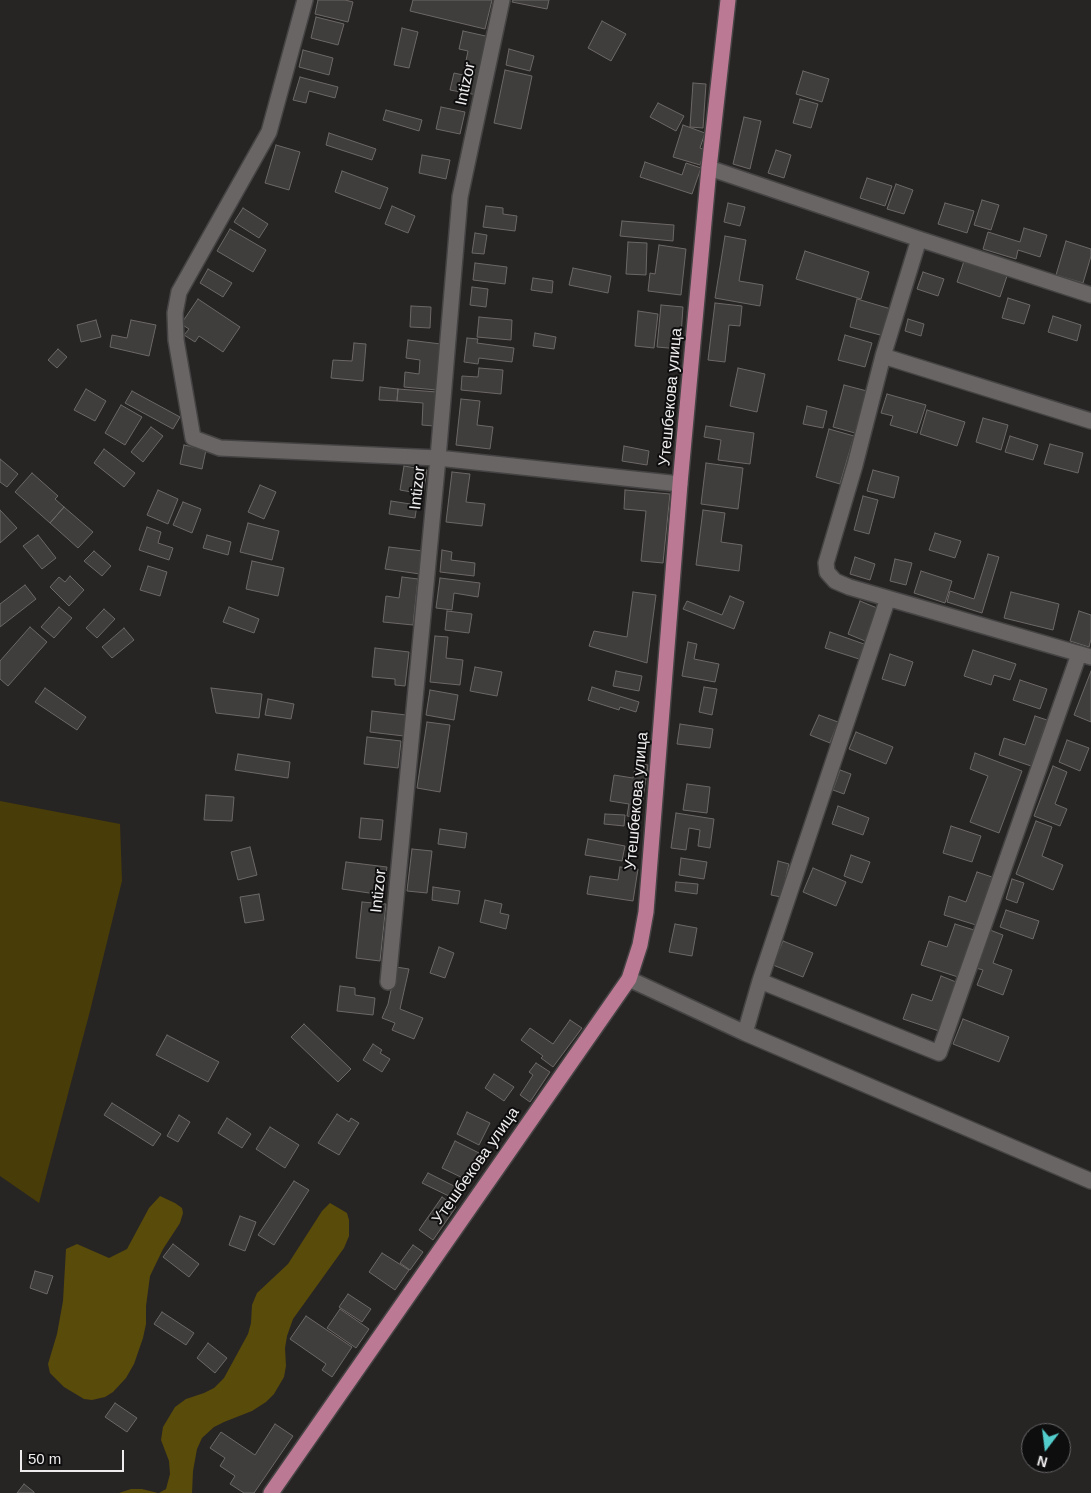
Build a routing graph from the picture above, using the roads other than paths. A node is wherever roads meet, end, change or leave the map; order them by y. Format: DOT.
graph roads {
  1 [pos="305,0"];
  2 [pos="502,0"];
  3 [pos="728,0"];
  4 [pos="709,168"];
  5 [pos="919,239"];
  6 [pos="1091,295"];
  7 [pos="882,356"];
  8 [pos="1091,420"];
  9 [pos="438,458"];
  10 [pos="680,484"];
  11 [pos="888,598"];
  12 [pos="1085,656"];
  13 [pos="629,979"];
  14 [pos="760,981"];
  15 [pos="388,982"];
  16 [pos="745,1033"];
  17 [pos="1091,1181"];
  18 [pos="272,1493"];
  1 -- 9 [label="street"];
  2 -- 9 [label="street, Intizor"];
  3 -- 4 [label="main road, Утешбекова улица"];
  4 -- 5 [label="street"];
  4 -- 10 [label="main road, Утешбекова улица"];
  5 -- 6 [label="street"];
  5 -- 7 [label="street"];
  7 -- 8 [label="street"];
  7 -- 11 [label="street"];
  9 -- 10 [label="street"];
  9 -- 15 [label="street, Intizor"];
  10 -- 13 [label="main road, Утешбекова улица"];
  11 -- 12 [label="street"];
  11 -- 14 [label="street"];
  12 -- 14 [label="street"];
  13 -- 16 [label="street"];
  13 -- 18 [label="main road, Утешбекова улица"];
  14 -- 16 [label="street"];
  16 -- 17 [label="street"];
}
